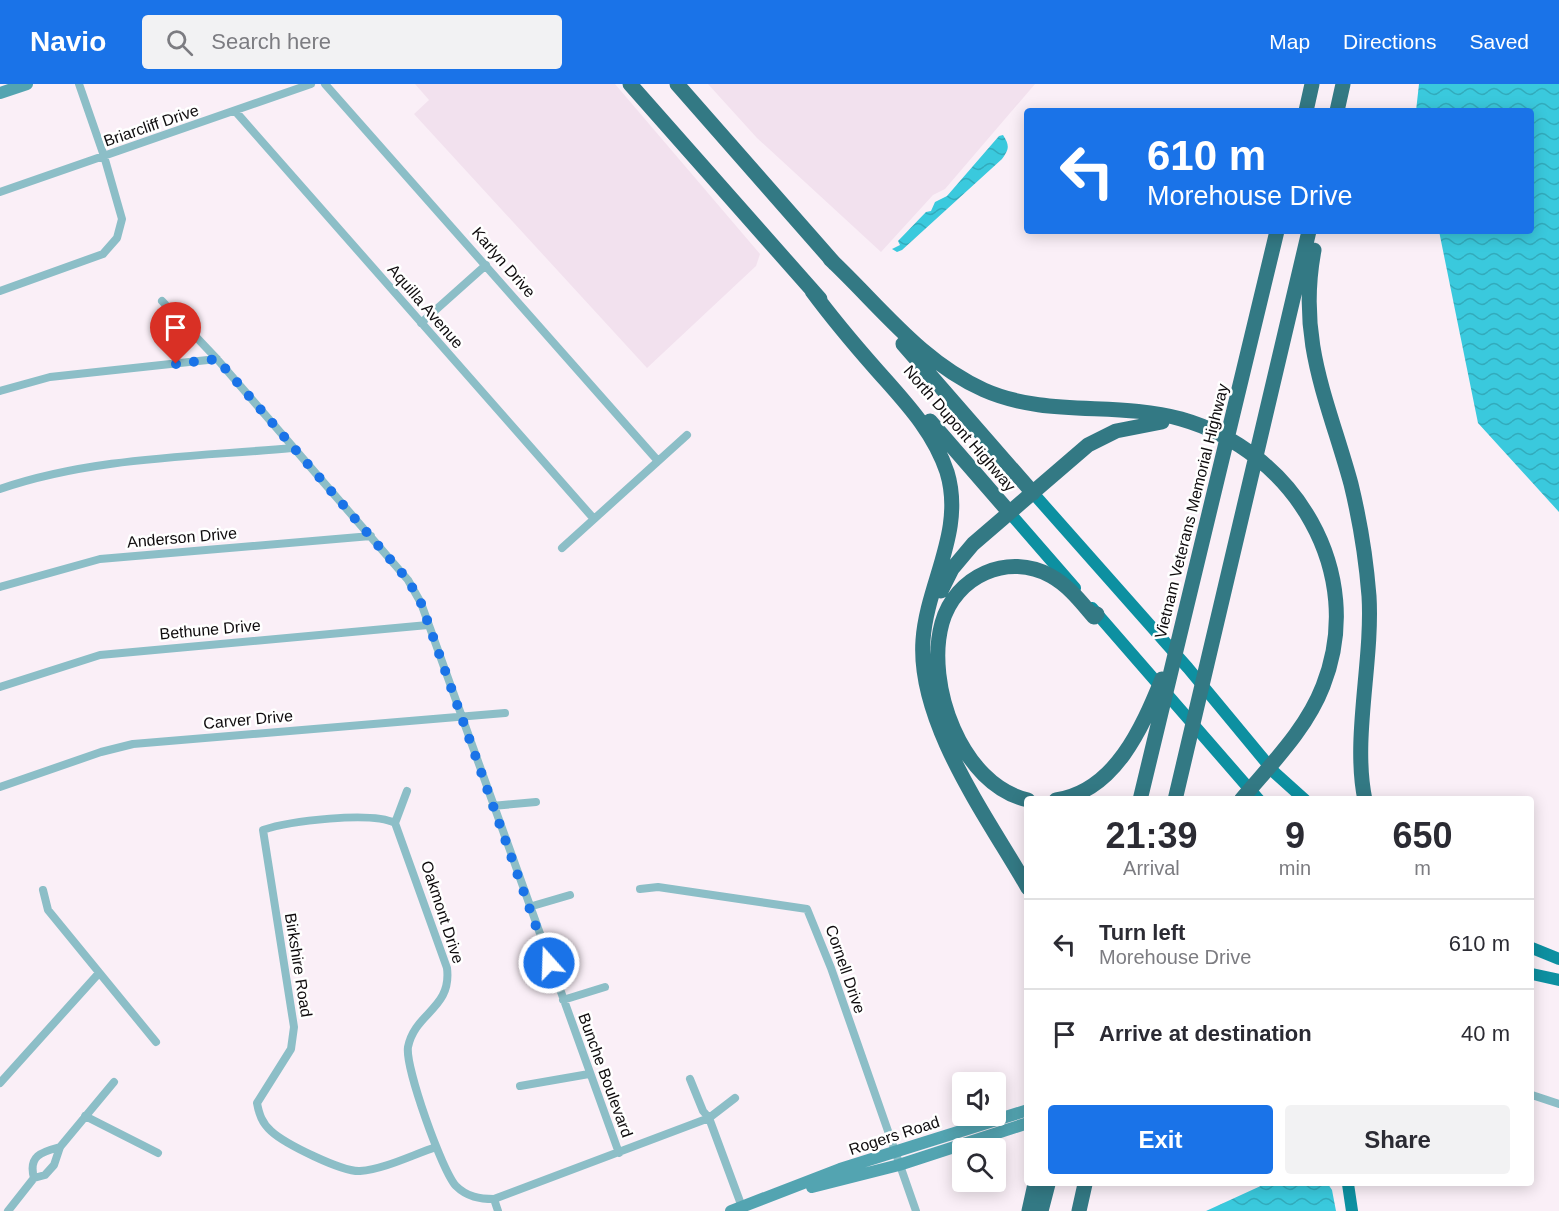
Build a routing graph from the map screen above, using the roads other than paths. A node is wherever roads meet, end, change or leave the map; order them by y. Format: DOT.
graph roads {
  1 [pos="27,84"];
  2 [pos="79,84"];
  3 [pos="311,84"];
  4 [pos="325,84"];
  5 [pos="630,84"];
  6 [pos="677,84"];
  7 [pos="1312,84"];
  8 [pos="1343,84"];
  9 [pos="0,93"];
  10 [pos="1307,108"];
  11 [pos="1338,108"];
  12 [pos="236,112"];
  13 [pos="104,156"];
  14 [pos="0,192"];
  15 [pos="1276,234"];
  16 [pos="1308,234"];
  17 [pos="1318,234"];
  18 [pos="830,259"];
  19 [pos="486,265"];
  20 [pos="0,291"];
  21 [pos="812,291"];
  22 [pos="162,301"];
  23 [pos="421,322"];
  24 [pos="217,359"];
  25 [pos="0,391"];
  26 [pos="1204,428"];
  27 [pos="687,435"];
  28 [pos="292,448"];
  29 [pos="658,461"];
  30 [pos="0,489"];
  31 [pos="1033,493"];
  32 [pos="1009,512"];
  33 [pos="594,519"];
  34 [pos="370,536"];
  35 [pos="562,548"];
  36 [pos="0,587"];
  37 [pos="1097,614"];
  38 [pos="428,625"];
  39 [pos="926,676"];
  40 [pos="0,687"];
  41 [pos="1158,705"];
  42 [pos="505,713"];
  43 [pos="460,716"];
  44 [pos="1228,765"];
  45 [pos="1275,773"];
  46 [pos="0,787"];
  47 [pos="407,791"];
  48 [pos="1067,796"];
  49 [pos="1141,796"];
  50 [pos="1176,796"];
  51 [pos="1244,796"];
  52 [pos="1244,796"];
  53 [pos="1255,796"];
  54 [pos="1295,796"];
  55 [pos="1301,796"];
  56 [pos="1365,796"];
  57 [pos="1024,798"];
  58 [pos="536,802"];
  59 [pos="492,806"];
  60 [pos="395,823"];
  61 [pos="1024,881"];
  62 [pos="640,889"];
  63 [pos="43,890"];
  64 [pos="570,895"];
  65 [pos="529,907"];
  66 [pos="1536,951"];
  67 [pos="1559,959"];
  68 [pos="99,973"];
  69 [pos="1534,974"];
  70 [pos="1559,980"];
  71 [pos="605,987"];
  72 [pos="562,1000"];
  73 [pos="156,1042"];
  74 [pos="589,1074"];
  75 [pos="690,1079"];
  76 [pos="114,1082"];
  77 [pos="0,1083"];
  78 [pos="520,1086"];
  79 [pos="1534,1096"];
  80 [pos="735,1098"];
  81 [pos="1559,1104"];
  82 [pos="1024,1111"];
  83 [pos="86,1116"];
  84 [pos="709,1118"];
  85 [pos="1024,1124"];
  86 [pos="60,1147"];
  87 [pos="436,1147"];
  88 [pos="895,1152"];
  89 [pos="158,1153"];
  90 [pos="619,1154"];
  91 [pos="899,1165"];
  92 [pos="34,1178"];
  93 [pos="1035,1186"];
  94 [pos="1047,1186"];
  95 [pos="1085,1186"];
  96 [pos="1348,1186"];
  97 [pos="772,1196"];
  98 [pos="494,1199"];
  99 [pos="737,1209"];
  100 [pos="8,1211"];
  101 [pos="498,1211"];
  102 [pos="916,1211"];
  103 [pos="1029,1211"];
  104 [pos="1041,1211"];
  105 [pos="1079,1211"];
  106 [pos="1352,1211"];
  1 -- 9 [label="street"];
  2 -- 13 [label="street"];
  3 -- 12 [label="street, Briarcliff Drive"];
  4 -- 19 [label="street, Karlyn Drive"];
  5 -- 21 [label="highway, North Dupont Highway"];
  6 -- 18 [label="highway, North Dupont Highway"];
  7 -- 10 [label="highway"];
  8 -- 11 [label="highway"];
  12 -- 13 [label="street, Briarcliff Drive"];
  12 -- 23 [label="street, Aquilla Avenue"];
  13 -- 14 [label="street, Briarcliff Drive"];
  13 -- 20 [label="street"];
  15 -- 41 [label="highway, Vietnam Veterans Memorial Highway"];
  16 -- 50 [label="highway"];
  17 -- 56 [label="highway"];
  18 -- 26 [label="highway"];
  18 -- 31 [label="highway, North Dupont Highway"];
  19 -- 23 [label="street"];
  19 -- 29 [label="street, Karlyn Drive"];
  21 -- 32 [label="highway, North Dupont Highway"];
  21 -- 39 [label="highway"];
  22 -- 24 [label="street, Bunche Boulevard"];
  23 -- 33 [label="street, Aquilla Avenue"];
  24 -- 25 [label="street"];
  24 -- 28 [label="street, Bunche Boulevard"];
  26 -- 31 [label="highway"];
  26 -- 51 [label="highway"];
  27 -- 29 [label="street"];
  28 -- 30 [label="street"];
  28 -- 34 [label="street, Bunche Boulevard"];
  29 -- 33 [label="street"];
  31 -- 32 [label="highway"];
  31 -- 45 [label="main road, North Dupont Highway"];
  32 -- 37 [label="main road, North Dupont Highway"];
  32 -- 39 [label="highway"];
  33 -- 35 [label="street"];
  34 -- 36 [label="street, Anderson Drive"];
  34 -- 38 [label="street, Bunche Boulevard"];
  37 -- 44 [label="main road, North Dupont Highway"];
  37 -- 57 [label="highway"];
  38 -- 40 [label="street, Bethune Drive"];
  38 -- 43 [label="street, Bunche Boulevard"];
  39 -- 61 [label="highway"];
  41 -- 48 [label="highway"];
  41 -- 49 [label="highway"];
  42 -- 43 [label="street, Carver Drive"];
  43 -- 46 [label="street, Carver Drive"];
  43 -- 59 [label="street, Bunche Boulevard"];
  44 -- 52 [label="main road"];
  44 -- 53 [label="main road, North Dupont Highway"];
  45 -- 54 [label="main road"];
  45 -- 55 [label="main road, North Dupont Highway"];
  47 -- 60 [label="street"];
  58 -- 59 [label="street"];
  59 -- 65 [label="street, Bunche Boulevard"];
  60 -- 87 [label="street, Oakmont Drive"];
  60 -- 87 [label="street, Birkshire Road"];
  62 -- 88 [label="street, Cornell Drive"];
  63 -- 68 [label="street"];
  64 -- 65 [label="street"];
  65 -- 72 [label="street, Bunche Boulevard"];
  66 -- 67 [label="main road"];
  68 -- 73 [label="street"];
  68 -- 77 [label="street"];
  69 -- 70 [label="main road"];
  71 -- 72 [label="street"];
  72 -- 74 [label="street, Bunche Boulevard"];
  74 -- 78 [label="street"];
  74 -- 90 [label="street, Bunche Boulevard"];
  75 -- 84 [label="street"];
  76 -- 83 [label="street"];
  79 -- 81 [label="street"];
  80 -- 84 [label="street"];
  82 -- 88 [label="street, Rogers Road"];
  83 -- 86 [label="street"];
  83 -- 89 [label="street"];
  84 -- 90 [label="street"];
  84 -- 99 [label="street"];
  85 -- 91 [label="street, Rogers Road"];
  86 -- 92 [label="street"];
  86 -- 92 [label="street"];
  87 -- 98 [label="street, Oakmont Drive"];
  88 -- 91 [label="street, Cornell Drive"];
  88 -- 97 [label="street, Rogers Road"];
  90 -- 98 [label="street"];
  91 -- 97 [label="street, Rogers Road"];
  91 -- 102 [label="street, Cornell Drive"];
  92 -- 100 [label="street"];
  93 -- 103 [label="highway"];
  94 -- 104 [label="highway"];
  95 -- 105 [label="highway"];
  96 -- 106 [label="main road"];
  97 -- 99 [label="street, Rogers Road"];
  98 -- 101 [label="street"];
}
